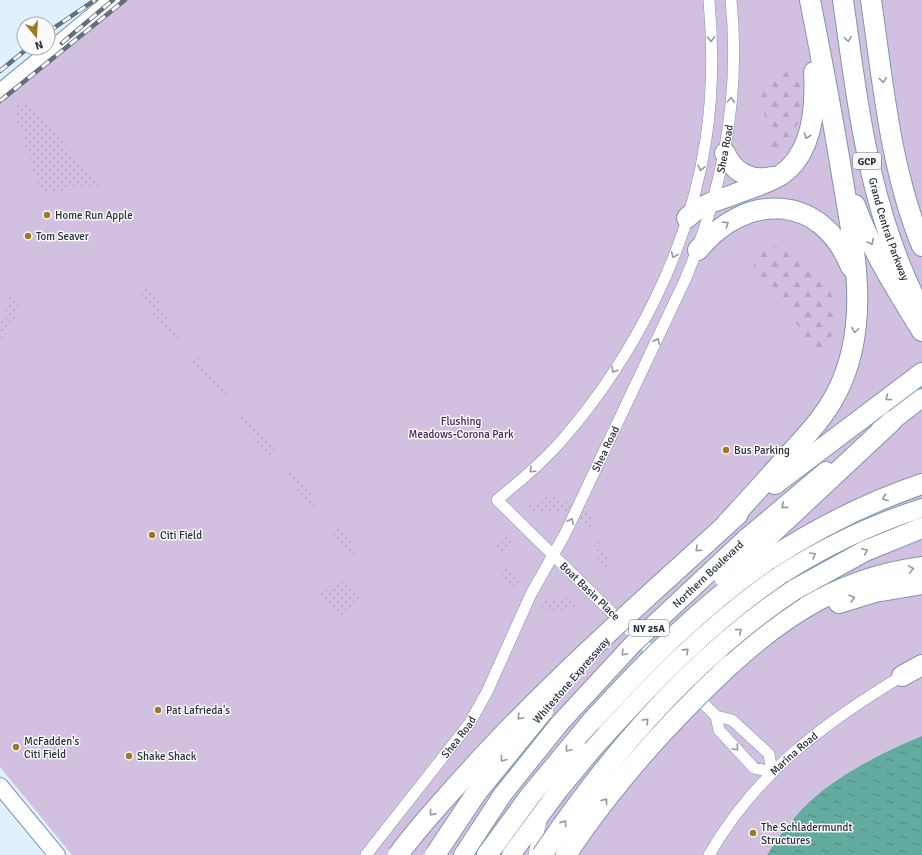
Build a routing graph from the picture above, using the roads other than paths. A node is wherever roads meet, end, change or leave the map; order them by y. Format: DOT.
graph roads {
  1 [pos="112,0"];
  2 [pos="709,0"];
  3 [pos="731,0"];
  4 [pos="809,0"];
  5 [pos="843,0"];
  6 [pos="871,0"];
  7 [pos="0,92"];
  8 [pos="831,112"];
  9 [pos="890,128"];
  10 [pos="725,153"];
  11 [pos="781,174"];
  12 [pos="714,202"];
  13 [pos="922,217"];
  14 [pos="687,218"];
  15 [pos="922,246"];
  16 [pos="698,250"];
  17 [pos="857,298"];
  18 [pos="922,313"];
  19 [pos="922,331"];
  20 [pos="921,374"];
  21 [pos="922,398"];
  22 [pos="892,421"];
  23 [pos="922,484"];
  24 [pos="497,500"];
  25 [pos="922,508"];
  26 [pos="727,523"];
  27 [pos="922,528"];
  28 [pos="754,550"];
  29 [pos="553,556"];
  30 [pos="922,567"];
  31 [pos="922,584"];
  32 [pos="660,585"];
  33 [pos="812,608"];
  34 [pos="922,665"];
  35 [pos="902,676"];
  36 [pos="716,716"];
  37 [pos="772,772"];
  38 [pos="0,786"];
  39 [pos="503,794"];
  40 [pos="547,806"];
  41 [pos="57,855"];
  42 [pos="366,855"];
  43 [pos="398,855"];
  44 [pos="435,855"];
  45 [pos="459,855"];
  46 [pos="464,855"];
  47 [pos="487,855"];
  48 [pos="511,855"];
  49 [pos="534,855"];
  50 [pos="542,855"];
  51 [pos="566,855"];
  52 [pos="709,855"];
  1 -- 7 [label="main road"];
  2 -- 14 [label="street, Shea Road, one-way"];
  10 -- 3 [label="street, Shea Road, one-way"];
  4 -- 8 [label="highway"];
  4 -- 11 [label="highway, one-way"];
  5 -- 18 [label="highway, Grand Central Parkway / GCP, one-way"];
  6 -- 9 [label="highway, GCP, one-way"];
  8 -- 17 [label="highway"];
  8 -- 19 [label="highway, one-way"];
  9 -- 13 [label="highway"];
  9 -- 15 [label="highway, GCP"];
  10 -- 11 [label="highway"];
  10 -- 12 [label="street, Shea Road"];
  11 -- 12 [label="highway"];
  12 -- 14 [label="highway"];
  12 -- 16 [label="street, Shea Road"];
  14 -- 24 [label="street, Shea Road, one-way"];
  16 -- 17 [label="highway, one-way"];
  29 -- 16 [label="street, Shea Road, one-way"];
  17 -- 26 [label="highway, one-way"];
  20 -- 26 [label="highway, one-way"];
  21 -- 22 [label="main road"];
  22 -- 28 [label="highway, one-way"];
  23 -- 28 [label="highway, one-way"];
  24 -- 29 [label="street, Boat Basin Place"];
  40 -- 25 [label="main road, one-way, bridge"];
  26 -- 32 [label="highway, Whitestone Expressway, one-way"];
  50 -- 27 [label="highway, one-way, bridge"];
  28 -- 39 [label="main road, Northern Boulevard / NY 25A, one-way, bridge"];
  28 -- 47 [label="highway, one-way, bridge"];
  29 -- 36 [label="street, Boat Basin Place"];
  29 -- 42 [label="street, Shea Road"];
  33 -- 30 [label="highway, one-way"];
  33 -- 31 [label="highway, one-way"];
  32 -- 43 [label="highway, one-way, bridge"];
  32 -- 44 [label="highway, Whitestone Expressway, one-way, bridge"];
  51 -- 33 [label="highway, one-way, bridge"];
  34 -- 35 [label="highway"];
  35 -- 37 [label="street, Marina Road"];
  36 -- 37 [label="street, Boat Basin Place, one-way"];
  36 -- 37 [label="street, Boat Basin Place"];
  37 -- 52 [label="street, Marina Road"];
  38 -- 41 [label="main road"];
  39 -- 45 [label="main road"];
  39 -- 46 [label="main road, Northern Boulevard / NY 25A"];
  40 -- 48 [label="main road"];
  40 -- 49 [label="street"];
}
